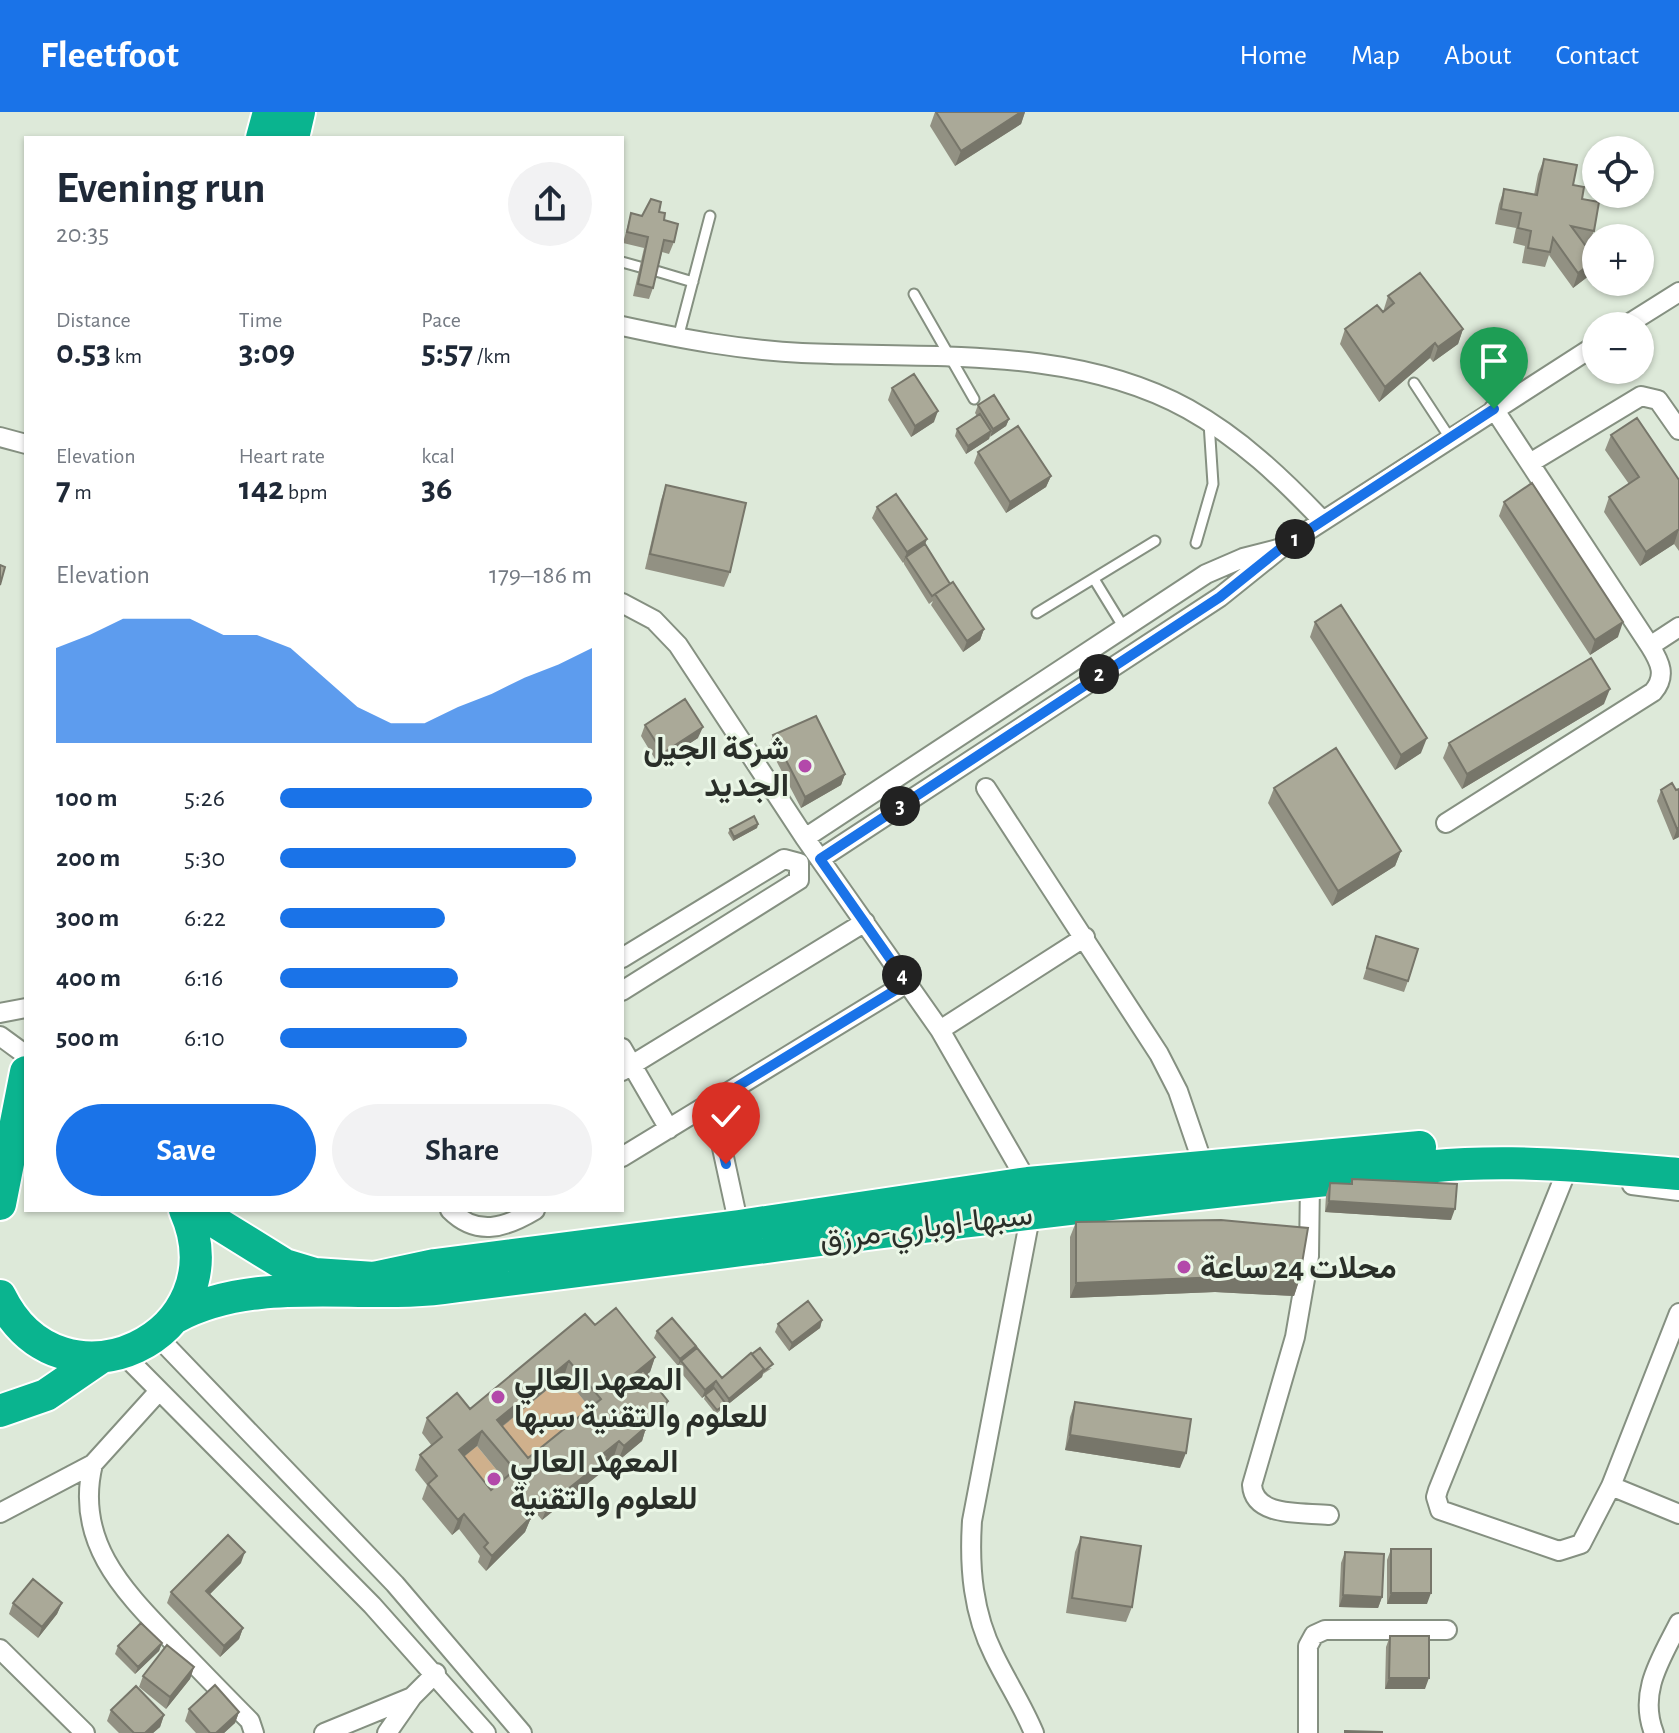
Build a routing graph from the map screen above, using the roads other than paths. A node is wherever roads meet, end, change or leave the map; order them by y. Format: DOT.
graph roads {
  1 [pos="269,112"];
  2 [pos="299,112"];
  3 [pos="263,136"];
  4 [pos="293,136"];
  5 [pos="710,216"];
  6 [pos="624,263"];
  7 [pos="640,267"];
  8 [pos="656,271"];
  9 [pos="693,282"];
  10 [pos="1679,292"];
  11 [pos="914,294"];
  12 [pos="1647,312"];
  13 [pos="624,326"];
  14 [pos="678,338"];
  15 [pos="1582,354"];
  16 [pos="951,357"];
  17 [pos="1414,383"];
  18 [pos="974,399"];
  19 [pos="1494,409"];
  20 [pos="1209,423"];
  21 [pos="1679,430"];
  22 [pos="0,437"];
  23 [pos="1450,438"];
  24 [pos="24,443"];
  25 [pos="1530,463"];
  26 [pos="1323,521"];
  27 [pos="1155,541"];
  28 [pos="1196,543"];
  29 [pos="1281,548"];
  30 [pos="1094,579"];
  31 [pos="624,604"];
  32 [pos="1037,613"];
  33 [pos="1148,613"];
  34 [pos="1679,627"];
  35 [pos="1124,628"];
  36 [pos="1162,634"];
  37 [pos="1650,646"];
  38 [pos="1034,688"];
  39 [pos="1046,709"];
  40 [pos="986,788"];
  41 [pos="1446,823"];
  42 [pos="805,838"];
  43 [pos="820,859"];
  44 [pos="865,922"];
  45 [pos="1085,937"];
  46 [pos="624,957"];
  47 [pos="907,983"];
  48 [pos="624,990"];
  49 [pos="24,1008"];
  50 [pos="0,1013"];
  51 [pos="940,1030"];
  52 [pos="0,1036"];
  53 [pos="24,1054"];
  54 [pos="627,1068"];
  55 [pos="24,1082"];
  56 [pos="712,1102"];
  57 [pos="669,1129"];
  58 [pos="1679,1152"];
  59 [pos="624,1156"];
  60 [pos="1203,1164"];
  61 [pos="1418,1165"];
  62 [pos="1679,1174"];
  63 [pos="1563,1180"];
  64 [pos="24,1182"];
  65 [pos="1310,1182"];
  66 [pos="1679,1191"];
  67 [pos="1030,1198"];
  68 [pos="0,1204"];
  69 [pos="186,1212"];
  70 [pos="199,1212"];
  71 [pos="453,1212"];
  72 [pos="531,1212"];
  73 [pos="0,1214"];
  74 [pos="739,1226"];
  75 [pos="374,1285"];
  76 [pos="0,1296"];
  77 [pos="1679,1313"];
  78 [pos="166,1326"];
  79 [pos="112,1356"];
  80 [pos="159,1391"];
  81 [pos="0,1411"];
  82 [pos="93,1464"];
  83 [pos="1611,1486"];
  84 [pos="0,1513"];
  85 [pos="1679,1514"];
  86 [pos="1329,1515"];
  87 [pos="395,1584"];
  88 [pos="372,1605"];
  89 [pos="1679,1623"];
  90 [pos="1447,1630"];
  91 [pos="0,1649"];
  92 [pos="436,1673"];
  93 [pos="412,1697"];
  94 [pos="85,1733"];
  95 [pos="254,1733"];
  96 [pos="324,1733"];
  97 [pos="387,1733"];
  98 [pos="486,1733"];
  99 [pos="522,1733"];
  100 [pos="1034,1733"];
  101 [pos="1308,1733"];
  102 [pos="1654,1733"];
  1 -- 3 [label="highway"];
  2 -- 4 [label="highway"];
  5 -- 9 [label="lane"];
  6 -- 7 [label="lane"];
  8 -- 9 [label="lane"];
  9 -- 14 [label="lane"];
  10 -- 12 [label="street"];
  11 -- 16 [label="lane"];
  13 -- 14 [label="street"];
  14 -- 16 [label="street"];
  15 -- 19 [label="street"];
  16 -- 18 [label="lane"];
  16 -- 20 [label="street"];
  17 -- 23 [label="lane"];
  19 -- 23 [label="street"];
  19 -- 25 [label="street"];
  20 -- 26 [label="street"];
  20 -- 28 [label="lane"];
  21 -- 25 [label="street"];
  22 -- 24 [label="street"];
  23 -- 26 [label="street"];
  25 -- 37 [label="street"];
  26 -- 29 [label="street"];
  27 -- 30 [label="lane"];
  29 -- 33 [label="street"];
  29 -- 36 [label="street"];
  30 -- 32 [label="lane"];
  30 -- 35 [label="lane"];
  31 -- 42 [label="street"];
  33 -- 35 [label="street"];
  33 -- 36 [label="street"];
  34 -- 37 [label="street"];
  35 -- 38 [label="street"];
  36 -- 39 [label="street"];
  37 -- 41 [label="street"];
  38 -- 39 [label="street"];
  38 -- 42 [label="street"];
  39 -- 43 [label="street"];
  40 -- 45 [label="street"];
  42 -- 43 [label="street"];
  43 -- 44 [label="street"];
  44 -- 47 [label="street"];
  44 -- 54 [label="street"];
  45 -- 51 [label="street"];
  45 -- 60 [label="street"];
  46 -- 48 [label="street"];
  47 -- 51 [label="street"];
  47 -- 56 [label="street"];
  49 -- 50 [label="street"];
  51 -- 67 [label="street"];
  52 -- 53 [label="street"];
  54 -- 57 [label="street"];
  55 -- 68 [label="highway"];
  56 -- 57 [label="street"];
  56 -- 74 [label="street"];
  57 -- 59 [label="street"];
  58 -- 60 [label="highway, سبها-اوباري-مرزق"];
  60 -- 67 [label="highway, سبها-اوباري-مرزق"];
  61 -- 62 [label="highway, سبها-اوباري-مرزق"];
  61 -- 63 [label="street"];
  61 -- 65 [label="highway, سبها-اوباري-مرزق"];
  63 -- 66 [label="street"];
  63 -- 83 [label="street"];
  64 -- 73 [label="highway"];
  65 -- 67 [label="highway, سبها-اوباري-مرزق"];
  65 -- 86 [label="street"];
  67 -- 74 [label="highway, سبها-اوباري-مرزق"];
  67 -- 75 [label="highway, سبها-اوباري-مرزق"];
  67 -- 100 [label="street"];
  69 -- 78 [label="highway"];
  70 -- 75 [label="highway, سبها-اوباري-مرزق"];
  71 -- 72 [label="street"];
  74 -- 75 [label="highway, سبها-اوباري-مرزق"];
  75 -- 78 [label="highway, سبها-اوباري-مرزق"];
  76 -- 79 [label="highway"];
  77 -- 83 [label="street"];
  78 -- 79 [label="highway, سبها-اوباري-مرزق"];
  78 -- 87 [label="street"];
  79 -- 80 [label="street"];
  79 -- 81 [label="highway, سبها-اوباري-مرزق"];
  80 -- 82 [label="street"];
  80 -- 88 [label="street"];
  82 -- 84 [label="street"];
  82 -- 95 [label="street"];
  83 -- 85 [label="street"];
  87 -- 88 [label="street"];
  87 -- 99 [label="street"];
  88 -- 92 [label="street"];
  89 -- 102 [label="street"];
  90 -- 101 [label="street"];
  91 -- 94 [label="street"];
  92 -- 93 [label="street"];
  92 -- 98 [label="street"];
  93 -- 96 [label="street"];
  93 -- 97 [label="street"];
}
